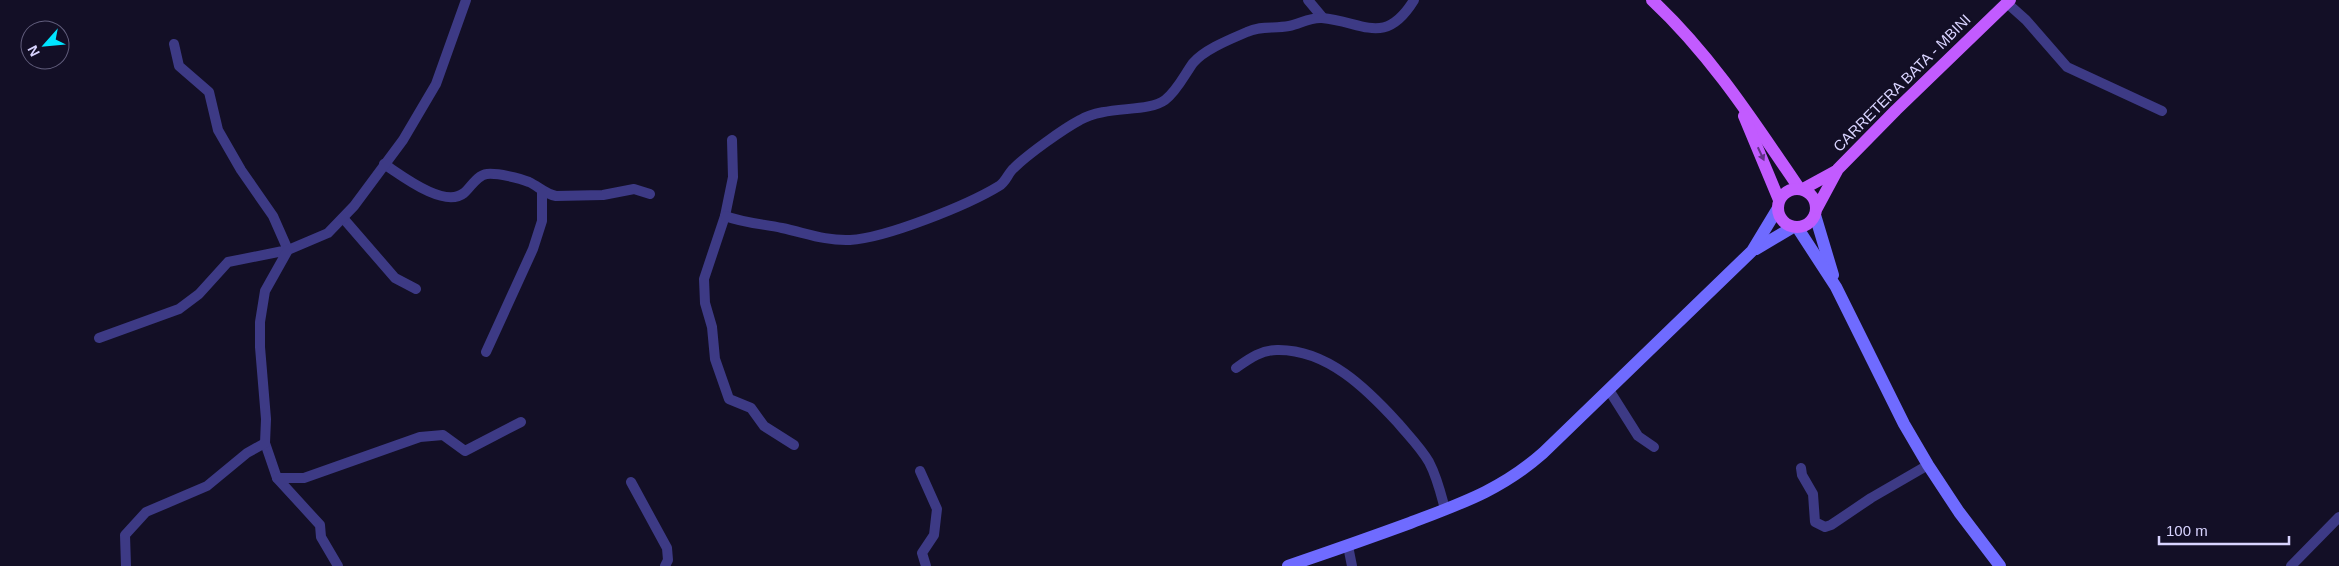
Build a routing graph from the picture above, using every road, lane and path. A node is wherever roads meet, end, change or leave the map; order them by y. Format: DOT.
graph roads {
  1 [pos="466,0"];
  2 [pos="1308,0"];
  3 [pos="1414,0"];
  4 [pos="1652,0"];
  5 [pos="2008,2"];
  6 [pos="1323,18"];
  7 [pos="174,44"];
  8 [pos="1733,93"];
  9 [pos="2162,111"];
  10 [pos="732,140"];
  11 [pos="384,164"];
  12 [pos="1838,169"];
  13 [pos="1801,189"];
  14 [pos="542,191"];
  15 [pos="650,194"];
  16 [pos="1778,204"];
  17 [pos="1816,212"];
  18 [pos="725,216"];
  19 [pos="343,218"];
  20 [pos="1795,227"];
  21 [pos="288,250"];
  22 [pos="1752,251"];
  23 [pos="1836,287"];
  24 [pos="416,289"];
  25 [pos="99,338"];
  26 [pos="486,352"];
  27 [pos="1236,368"];
  28 [pos="1609,390"];
  29 [pos="521,422"];
  30 [pos="265,443"];
  31 [pos="794,445"];
  32 [pos="1654,447"];
  33 [pos="1928,465"];
  34 [pos="1801,468"];
  35 [pos="920,471"];
  36 [pos="277,478"];
  37 [pos="631,482"];
  38 [pos="1445,510"];
  39 [pos="2339,518"];
  40 [pos="1348,546"];
  41 [pos="126,566"];
  42 [pos="338,566"];
  43 [pos="665,566"];
  44 [pos="926,566"];
  45 [pos="1288,566"];
  46 [pos="1352,566"];
  47 [pos="2000,566"];
  48 [pos="2291,566"];
  1 -- 11 [label="street"];
  2 -- 6 [label="street"];
  3 -- 6 [label="street"];
  4 -- 8 [label="main road"];
  5 -- 9 [label="street"];
  5 -- 12 [label="main road, CARRETERA BATA - MBINI"];
  6 -- 18 [label="street"];
  7 -- 21 [label="street"];
  8 -- 13 [label="main road"];
  8 -- 16 [label="main road, one-way"];
  10 -- 18 [label="street"];
  11 -- 14 [label="street"];
  11 -- 19 [label="street"];
  12 -- 13 [label="main road, CARRETERA BATA - MBINI"];
  12 -- 17 [label="main road, CARRETERA BATA - MBINI"];
  13 -- 16 [label="main road"];
  13 -- 17 [label="main road"];
  14 -- 15 [label="street"];
  14 -- 26 [label="street"];
  16 -- 20 [label="main road"];
  16 -- 22 [label="main road"];
  17 -- 20 [label="main road"];
  17 -- 23 [label="main road"];
  18 -- 31 [label="street"];
  19 -- 21 [label="street"];
  19 -- 24 [label="street"];
  20 -- 22 [label="main road"];
  20 -- 23 [label="main road"];
  21 -- 25 [label="street"];
  21 -- 30 [label="street"];
  22 -- 28 [label="main road"];
  23 -- 33 [label="main road"];
  27 -- 38 [label="street"];
  28 -- 32 [label="street"];
  28 -- 38 [label="main road"];
  29 -- 36 [label="street"];
  30 -- 36 [label="street"];
  30 -- 41 [label="street"];
  33 -- 34 [label="street"];
  33 -- 47 [label="main road"];
  35 -- 44 [label="street"];
  36 -- 42 [label="street"];
  37 -- 43 [label="street"];
  38 -- 40 [label="main road"];
  39 -- 48 [label="street"];
  40 -- 45 [label="main road"];
  40 -- 46 [label="street"];
}
